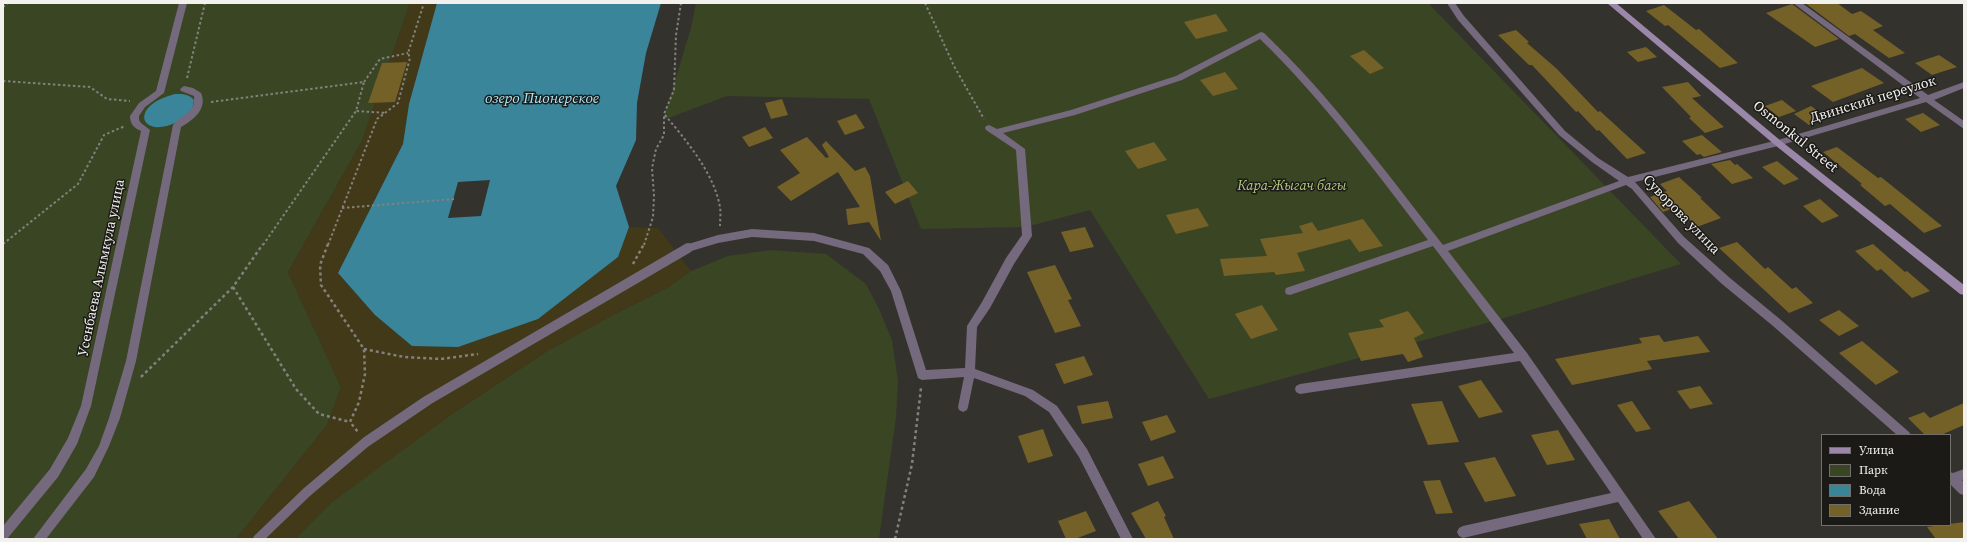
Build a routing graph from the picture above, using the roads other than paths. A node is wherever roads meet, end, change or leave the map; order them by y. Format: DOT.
graph roads {
  1 [pos="183,3"];
  2 [pos="1451,3"];
  3 [pos="1611,3"];
  4 [pos="1797,3"];
  5 [pos="1964,85"];
  6 [pos="184,89"];
  7 [pos="1927,99"];
  8 [pos="1964,126"];
  9 [pos="989,128"];
  10 [pos="1000,131"];
  11 [pos="1778,143"];
  12 [pos="1626,181"];
  13 [pos="1437,246"];
  14 [pos="688,248"];
  15 [pos="1290,290"];
  16 [pos="1964,291"];
  17 [pos="1523,356"];
  18 [pos="970,372"];
  19 [pos="1300,389"];
  20 [pos="963,407"];
  21 [pos="1904,434"];
  22 [pos="1964,474"];
  23 [pos="1951,478"];
  24 [pos="1964,490"];
  25 [pos="1620,496"];
  26 [pos="1463,532"];
  27 [pos="3,535"];
  28 [pos="39,539"];
  29 [pos="258,539"];
  30 [pos="1127,539"];
  31 [pos="1650,539"];
  1 -- 27 [label="street, Усенбаева Алымкула улица"];
  2 -- 12 [label="street, Суворова улица"];
  3 -- 11 [label="street, Osmonkul Street"];
  4 -- 7 [label="street"];
  5 -- 7 [label="street, Двинский переулок"];
  6 -- 28 [label="street"];
  7 -- 8 [label="street"];
  7 -- 11 [label="street, Двинский переулок"];
  9 -- 18 [label="street"];
  10 -- 13 [label="street"];
  11 -- 12 [label="street, Двинский переулок"];
  11 -- 16 [label="street, Osmonkul Street"];
  12 -- 13 [label="street, Двинский переулок"];
  12 -- 21 [label="street, Суворова улица"];
  13 -- 15 [label="street, Двинский переулок"];
  13 -- 17 [label="street"];
  14 -- 18 [label="street"];
  14 -- 29 [label="lane"];
  17 -- 19 [label="street"];
  17 -- 25 [label="street"];
  18 -- 20 [label="street"];
  18 -- 30 [label="street"];
  22 -- 23 [label="street"];
  23 -- 24 [label="street"];
  25 -- 26 [label="street"];
  25 -- 31 [label="street"];
}
